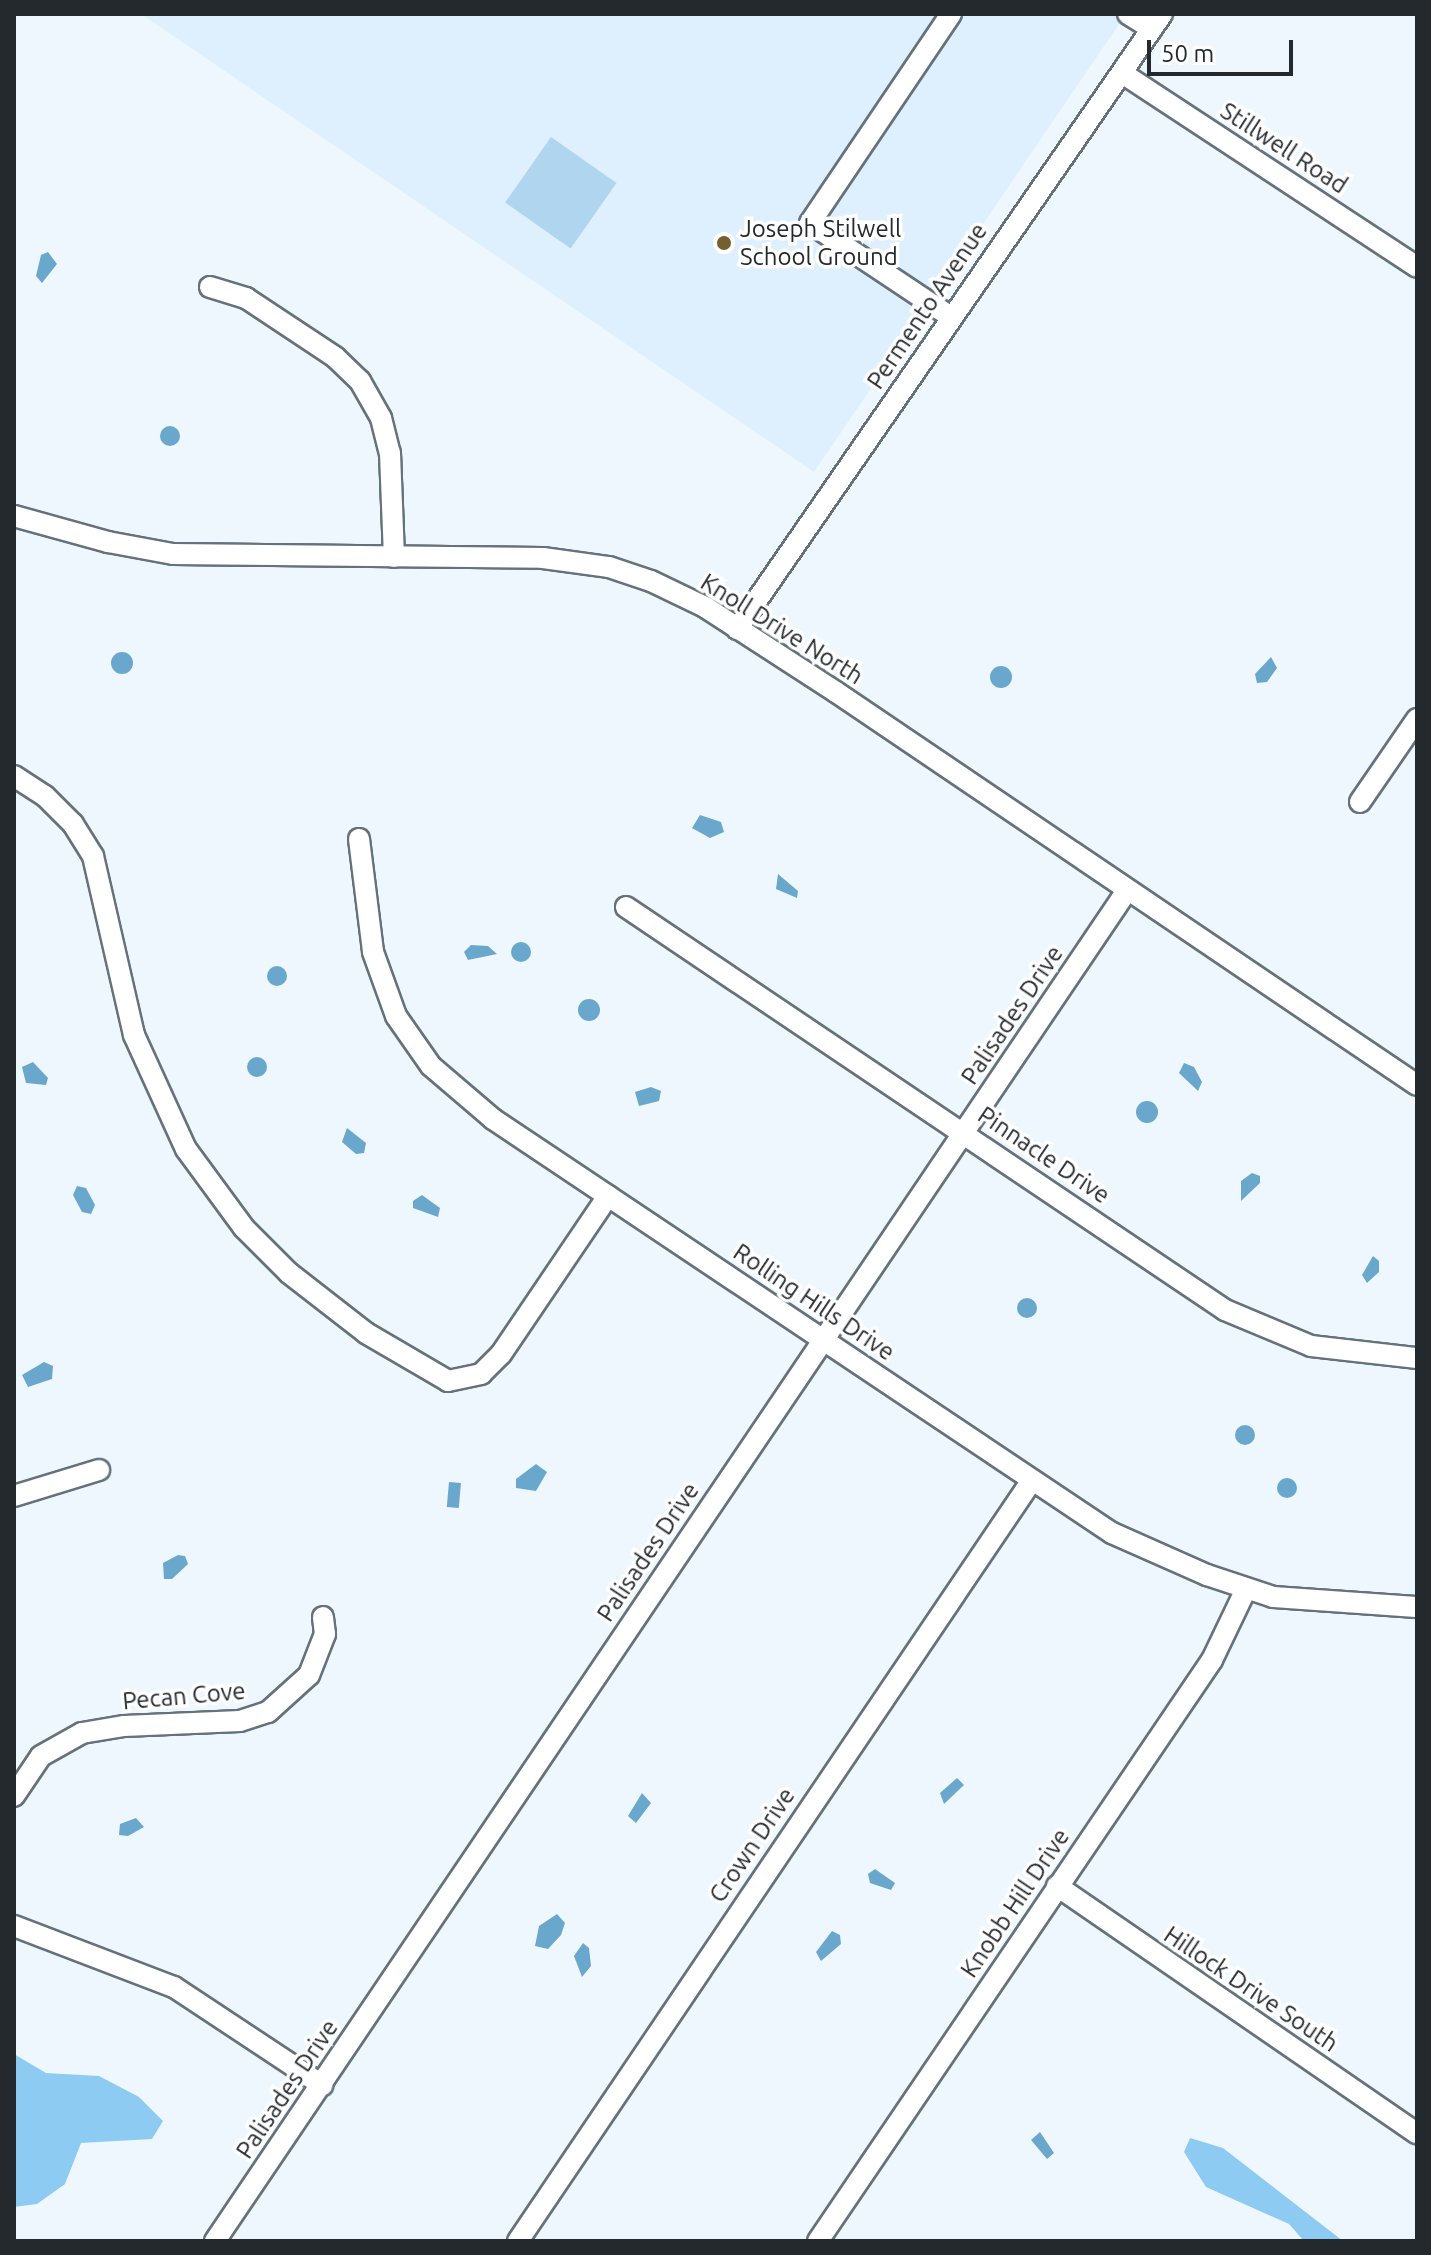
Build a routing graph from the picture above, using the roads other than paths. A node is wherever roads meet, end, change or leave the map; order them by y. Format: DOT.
graph roads {
  1 [pos="951,14"];
  2 [pos="1128,14"];
  3 [pos="1157,22"];
  4 [pos="1122,73"];
  5 [pos="1417,267"];
  6 [pos="210,287"];
  7 [pos="951,317"];
  8 [pos="14,516"];
  9 [pos="394,557"];
  10 [pos="737,629"];
  11 [pos="1417,719"];
  12 [pos="14,776"];
  13 [pos="1360,802"];
  14 [pos="359,839"];
  15 [pos="1126,892"];
  16 [pos="626,907"];
  17 [pos="1417,1085"];
  18 [pos="963,1133"];
  19 [pos="608,1196"];
  20 [pos="823,1339"];
  21 [pos="1417,1358"];
  22 [pos="99,1470"];
  23 [pos="1032,1480"];
  24 [pos="14,1496"];
  25 [pos="1246,1589"];
  26 [pos="1417,1607"];
  27 [pos="323,1617"];
  28 [pos="14,1796"];
  29 [pos="1057,1886"];
  30 [pos="14,1926"];
  31 [pos="322,2085"];
  32 [pos="1417,2133"];
  33 [pos="215,2241"];
  34 [pos="518,2241"];
  35 [pos="818,2241"];
  1 -- 7 [label="street"];
  2 -- 3 [label="street"];
  3 -- 4 [label="street, Permento Avenue"];
  4 -- 5 [label="street, Stillwell Road"];
  4 -- 7 [label="street, Permento Avenue"];
  6 -- 9 [label="street"];
  7 -- 10 [label="street, Permento Avenue"];
  8 -- 9 [label="street, Knoll Drive North"];
  9 -- 10 [label="street, Knoll Drive North"];
  10 -- 15 [label="street, Knoll Drive North"];
  11 -- 13 [label="street"];
  12 -- 19 [label="street"];
  14 -- 19 [label="street, Rolling Hills Drive"];
  15 -- 17 [label="street, Knoll Drive North"];
  15 -- 18 [label="street, Palisades Drive"];
  16 -- 18 [label="street, Pinnacle Drive"];
  18 -- 20 [label="street, Palisades Drive"];
  18 -- 21 [label="street, Pinnacle Drive"];
  19 -- 20 [label="street, Rolling Hills Drive"];
  20 -- 23 [label="street, Rolling Hills Drive"];
  20 -- 31 [label="street, Palisades Drive"];
  22 -- 24 [label="street"];
  23 -- 25 [label="street, Rolling Hills Drive"];
  23 -- 34 [label="street, Crown Drive"];
  25 -- 26 [label="street, Rolling Hills Drive"];
  25 -- 29 [label="street, Knobb Hill Drive"];
  27 -- 28 [label="street, Pecan Cove"];
  29 -- 32 [label="street, Hillock Drive South"];
  29 -- 35 [label="street, Knobb Hill Drive"];
  30 -- 31 [label="street"];
  31 -- 33 [label="street, Palisades Drive"];
}
